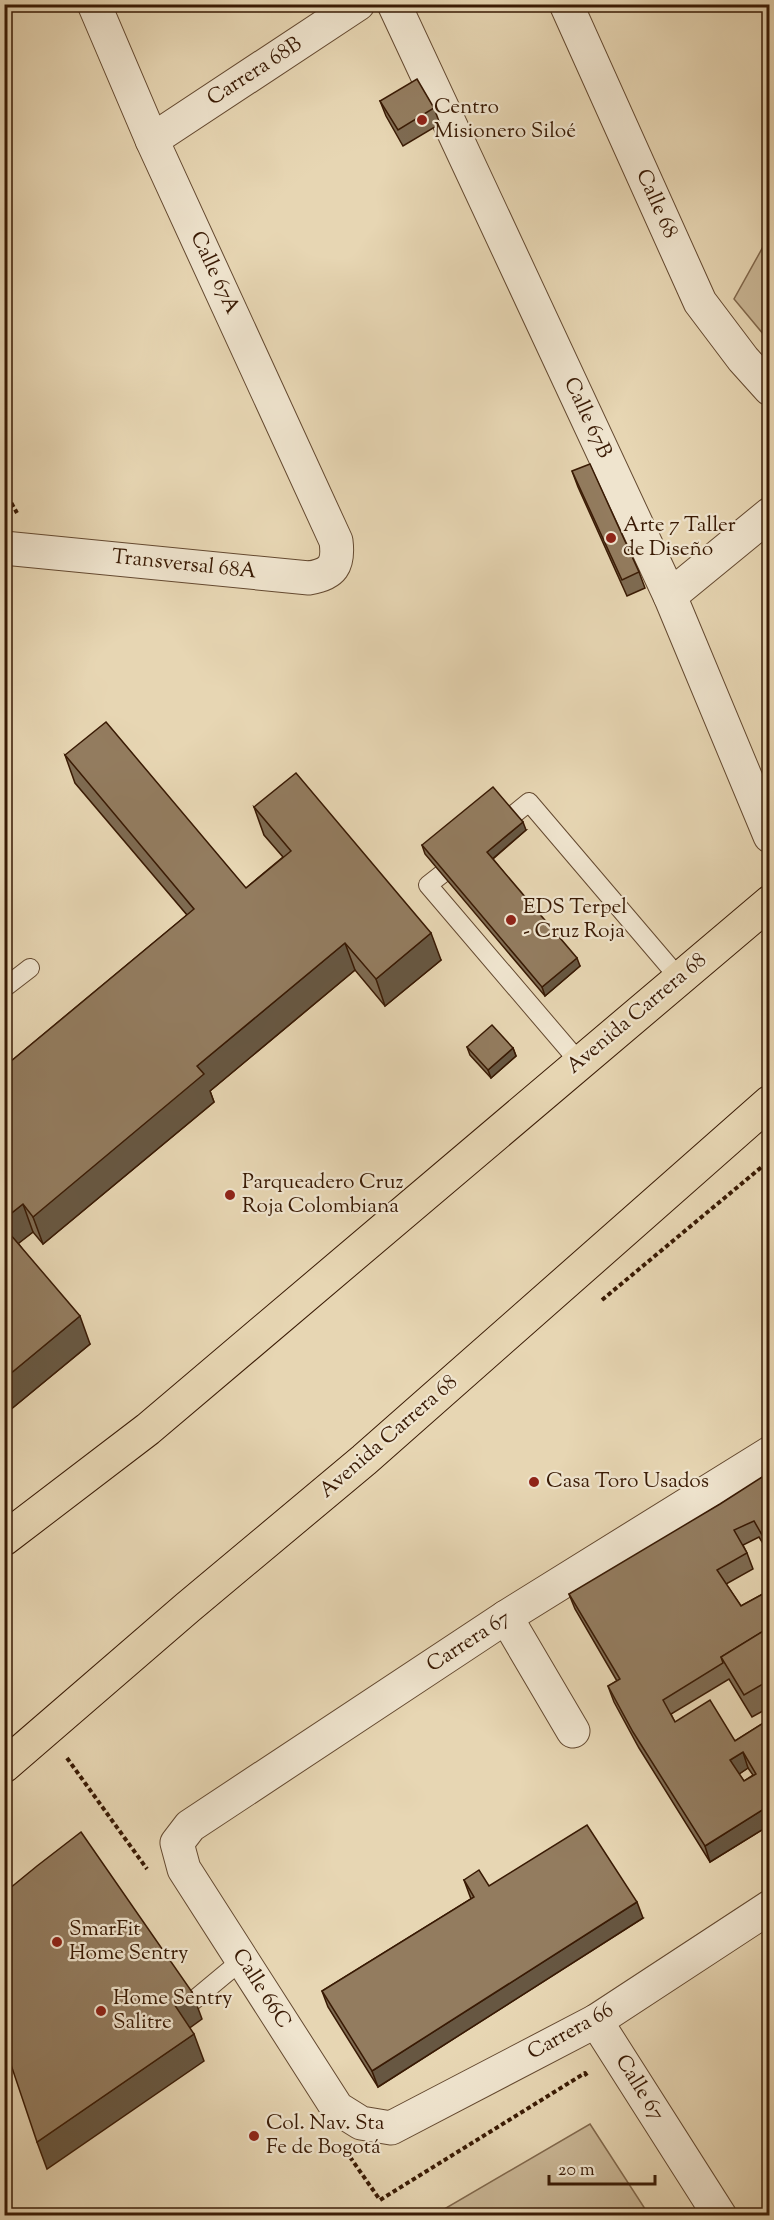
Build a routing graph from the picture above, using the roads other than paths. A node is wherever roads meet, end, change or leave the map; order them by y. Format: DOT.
graph roads {
  1 [pos="94,4"];
  2 [pos="358,4"];
  3 [pos="394,4"];
  4 [pos="566,4"];
  5 [pos="153,140"];
  6 [pos="770,389"];
  7 [pos="770,514"];
  8 [pos="336,541"];
  9 [pos="4,548"];
  10 [pos="670,596"];
  11 [pos="513,815"];
  12 [pos="770,836"];
  13 [pos="442,874"];
  14 [pos="770,902"];
  15 [pos="30,968"];
  16 [pos="680,978"];
  17 [pos="4,988"];
  18 [pos="580,1063"];
  19 [pos="770,1102"];
  20 [pos="770,1453"];
  21 [pos="4,1539"];
  22 [pos="506,1617"];
  23 [pos="573,1731"];
  24 [pos="4,1766"];
  25 [pos="177,1843"];
  26 [pos="770,1907"];
  27 [pos="242,1960"];
  28 [pos="596,2021"];
  29 [pos="164,2025"];
  30 [pos="361,2123"];
  31 [pos="720,2216"];
  1 -- 5 [label="street, Calle 67A"];
  2 -- 5 [label="street, Carrera 68B"];
  3 -- 10 [label="street, Calle 67B"];
  4 -- 6 [label="street, Calle 68"];
  5 -- 8 [label="street, Calle 67A"];
  7 -- 10 [label="street"];
  8 -- 9 [label="street, Transversal 68A"];
  10 -- 12 [label="street, Calle 67B"];
  11 -- 16 [label="lane"];
  13 -- 18 [label="lane"];
  14 -- 16 [label="main road, Avenida Carrera 68"];
  15 -- 17 [label="lane"];
  16 -- 18 [label="main road, Avenida Carrera 68"];
  18 -- 21 [label="main road, Avenida Carrera 68"];
  19 -- 24 [label="main road, Avenida Carrera 68"];
  20 -- 22 [label="street, Carrera 67"];
  22 -- 23 [label="street"];
  22 -- 25 [label="street, Carrera 67"];
  25 -- 27 [label="street, Calle 66C"];
  26 -- 28 [label="street, Carrera 66"];
  27 -- 29 [label="lane"];
  27 -- 30 [label="street, Calle 66C"];
  28 -- 30 [label="street, Carrera 66"];
  28 -- 31 [label="street, Calle 67"];
}
